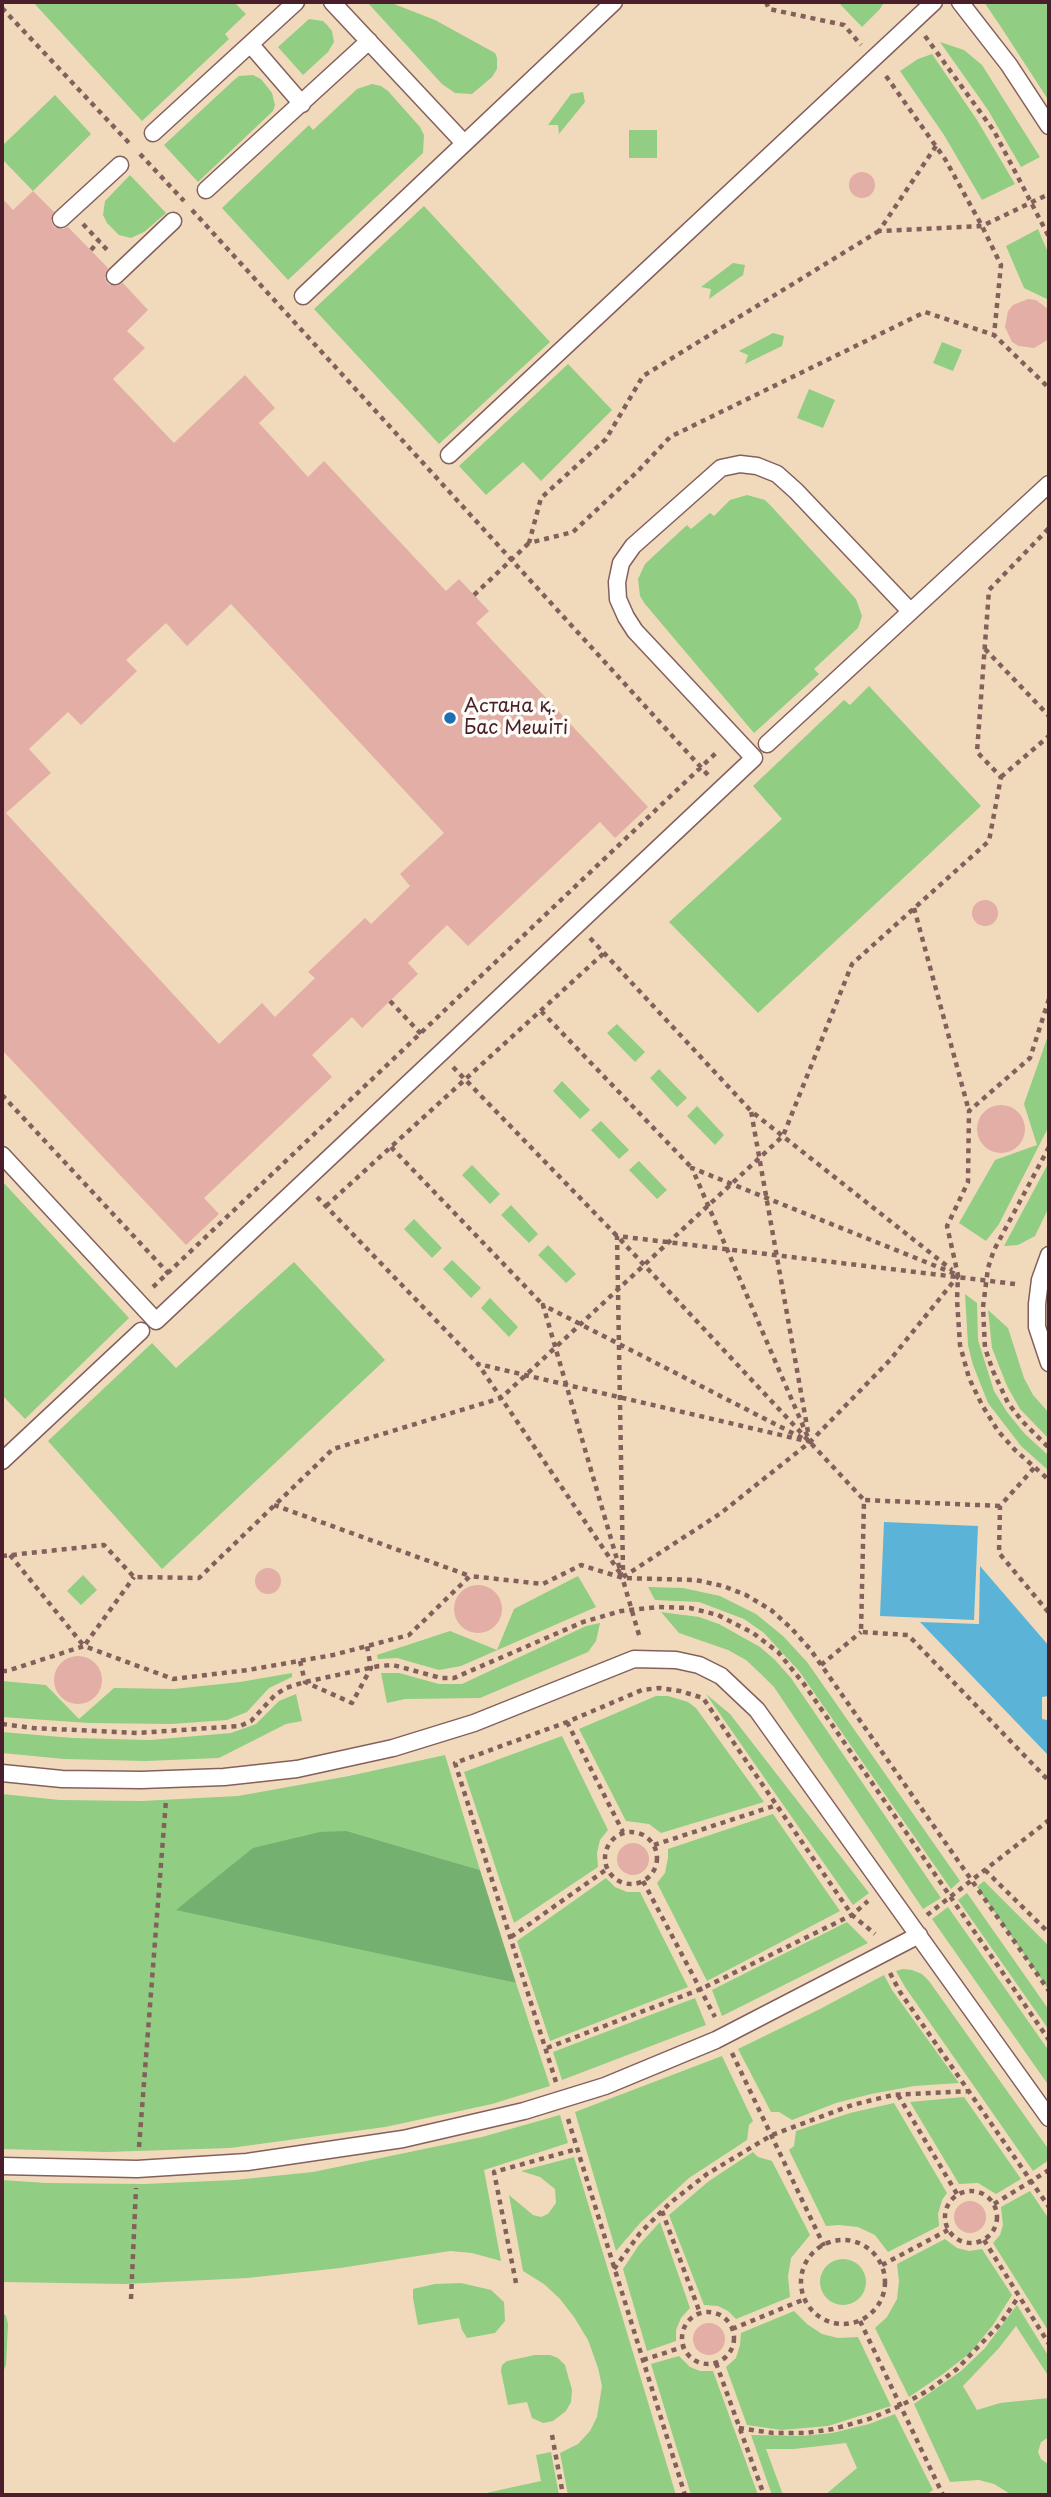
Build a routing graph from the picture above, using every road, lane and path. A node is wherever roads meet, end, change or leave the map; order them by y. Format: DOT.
graph roads {
  1 [pos="296,2"];
  2 [pos="332,2"];
  3 [pos="614,2"];
  4 [pos="766,2"];
  5 [pos="934,2"];
  6 [pos="960,2"];
  7 [pos="2,9"];
  8 [pos="914,21"];
  9 [pos="369,41"];
  10 [pos="251,44"];
  11 [pos="873,59"];
  12 [pos="302,104"];
  13 [pos="1049,126"];
  14 [pos="153,133"];
  15 [pos="464,143"];
  16 [pos="936,146"];
  17 [pos="120,164"];
  18 [pos="206,190"];
  19 [pos="1049,194"];
  20 [pos="1033,202"];
  21 [pos="66,215"];
  22 [pos="173,221"];
  23 [pos="982,226"];
  24 [pos="879,231"];
  25 [pos="1049,237"];
  26 [pos="99,241"];
  27 [pos="91,250"];
  28 [pos="120,272"];
  29 [pos="303,296"];
  30 [pos="994,335"];
  31 [pos="1049,388"];
  32 [pos="449,455"];
  33 [pos="1049,484"];
  34 [pos="1049,528"];
  35 [pos="529,543"];
  36 [pos="512,559"];
  37 [pos="474,595"];
  38 [pos="911,611"];
  39 [pos="985,649"];
  40 [pos="1049,716"];
  41 [pos="734,736"];
  42 [pos="1049,736"];
  43 [pos="766,744"];
  44 [pos="702,768"];
  45 [pos="1001,777"];
  46 [pos="721,789"];
  47 [pos="914,908"];
  48 [pos="604,953"];
  49 [pos="618,968"];
  50 [pos="1049,999"];
  51 [pos="541,1011"];
  52 [pos="1047,1014"];
  53 [pos="2,1095"];
  54 [pos="479,1095"];
  55 [pos="751,1111"];
  56 [pos="969,1111"];
  57 [pos="783,1136"];
  58 [pos="391,1147"];
  59 [pos="1049,1147"];
  60 [pos="2,1155"];
  61 [pos="760,1158"];
  62 [pos="691,1168"];
  63 [pos="732,1184"];
  64 [pos="767,1198"];
  65 [pos="326,1206"];
  66 [pos="708,1206"];
  67 [pos="340,1221"];
  68 [pos="617,1236"];
  69 [pos="669,1242"];
  70 [pos="726,1249"];
  71 [pos="777,1255"];
  72 [pos="1049,1255"];
  73 [pos="644,1265"];
  74 [pos="168,1273"];
  75 [pos="958,1275"];
  76 [pos="986,1279"];
  77 [pos="1015,1284"];
  78 [pos="618,1290"];
  79 [pos="186,1293"];
  80 [pos="139,1301"];
  81 [pos="543,1306"];
  82 [pos="580,1325"];
  83 [pos="141,1331"];
  84 [pos="619,1344"];
  85 [pos="555,1348"];
  86 [pos="1049,1363"];
  87 [pos="478,1364"];
  88 [pos="526,1375"];
  89 [pos="566,1385"];
  90 [pos="620,1397"];
  91 [pos="501,1398"];
  92 [pos="810,1442"];
  93 [pos="1049,1448"];
  94 [pos="2,1461"];
  95 [pos="1034,1468"];
  96 [pos="1049,1480"];
  97 [pos="864,1500"];
  98 [pos="274,1505"];
  99 [pos="1000,1506"];
  100 [pos="10,1555"];
  101 [pos="2,1556"];
  102 [pos="470,1576"];
  103 [pos="134,1577"];
  104 [pos="623,1578"];
  105 [pos="632,1610"];
  106 [pos="1049,1613"];
  107 [pos="861,1632"];
  108 [pos="639,1636"];
  109 [pos="83,1646"];
  110 [pos="367,1646"];
  111 [pos="300,1661"];
  112 [pos="821,1665"];
  113 [pos="371,1668"];
  114 [pos="2,1671"];
  115 [pos="305,1682"];
  116 [pos="567,1722"];
  117 [pos="2,1724"];
  118 [pos="2,1773"];
  119 [pos="168,1779"];
  120 [pos="1049,1781"];
  121 [pos="777,1805"];
  122 [pos="1049,1820"];
  123 [pos="623,1832"];
  124 [pos="654,1845"];
  125 [pos="607,1869"];
  126 [pos="985,1870"];
  127 [pos="972,1880"];
  128 [pos="643,1881"];
  129 [pos="874,1896"];
  130 [pos="949,1898"];
  131 [pos="852,1915"];
  132 [pos="927,1916"];
  133 [pos="1049,1933"];
  134 [pos="876,1935"];
  135 [pos="919,1935"];
  136 [pos="511,1937"];
  137 [pos="898,1968"];
  138 [pos="701,1989"];
  139 [pos="1049,1991"];
  140 [pos="716,2019"];
  141 [pos="1049,2040"];
  142 [pos="547,2048"];
  143 [pos="730,2049"];
  144 [pos="557,2083"];
  145 [pos="969,2091"];
  146 [pos="898,2095"];
  147 [pos="565,2112"];
  148 [pos="1049,2118"];
  149 [pos="772,2136"];
  150 [pos="577,2149"];
  151 [pos="2,2166"];
  152 [pos="137,2169"];
  153 [pos="1049,2169"];
  154 [pos="1031,2181"];
  155 [pos="957,2194"];
  156 [pos="994,2204"];
  157 [pos="1049,2207"];
  158 [pos="662,2211"];
  159 [pos="948,2230"];
  160 [pos="984,2239"];
  161 [pos="824,2246"];
  162 [pos="882,2265"];
  163 [pos="614,2269"];
  164 [pos="516,2283"];
  165 [pos="1019,2296"];
  166 [pos="131,2299"];
  167 [pos="805,2299"];
  168 [pos="700,2313"];
  169 [pos="860,2321"];
  170 [pos="733,2329"];
  171 [pos="1049,2344"];
  172 [pos="683,2347"];
  173 [pos="643,2360"];
  174 [pos="716,2363"];
  175 [pos="900,2406"];
  176 [pos="739,2428"];
  177 [pos="552,2435"];
  178 [pos="563,2495"];
  179 [pos="685,2495"];
  180 [pos="764,2495"];
  181 [pos="943,2495"];
  1 -- 10 [label="lane"];
  2 -- 9 [label="lane"];
  3 -- 15 [label="lane"];
  4 -- 11 [label="path"];
  5 -- 8 [label="lane"];
  6 -- 13 [label="lane"];
  7 -- 36 [label="path"];
  8 -- 11 [label="lane"];
  8 -- 20 [label="path"];
  9 -- 12 [label="lane"];
  9 -- 15 [label="lane"];
  10 -- 12 [label="lane"];
  10 -- 14 [label="lane"];
  11 -- 16 [label="path"];
  11 -- 32 [label="lane"];
  12 -- 18 [label="lane"];
  15 -- 29 [label="lane"];
  16 -- 23 [label="path"];
  16 -- 24 [label="path"];
  17 -- 21 [label="lane"];
  19 -- 20 [label="path"];
  20 -- 23 [label="path"];
  20 -- 25 [label="path"];
  21 -- 26 [label="path"];
  22 -- 28 [label="lane"];
  23 -- 24 [label="path"];
  23 -- 30 [label="path"];
  24 -- 35 [label="path"];
  26 -- 27 [label="path"];
  26 -- 28 [label="path"];
  30 -- 31 [label="path"];
  30 -- 35 [label="path"];
  33 -- 38 [label="lane"];
  34 -- 39 [label="path"];
  35 -- 36 [label="path"];
  36 -- 37 [label="path"];
  36 -- 44 [label="path"];
  38 -- 41 [label="lane"];
  38 -- 43 [label="lane"];
  39 -- 40 [label="path"];
  39 -- 45 [label="path"];
  41 -- 44 [label="path"];
  41 -- 46 [label="lane"];
  42 -- 45 [label="path"];
  44 -- 46 [label="path"];
  44 -- 74 [label="path"];
  45 -- 47 [label="path"];
  46 -- 79 [label="lane"];
  47 -- 56 [label="path"];
  47 -- 57 [label="path"];
  48 -- 51 [label="path"];
  49 -- 55 [label="path"];
  50 -- 52 [label="path"];
  51 -- 58 [label="path"];
  51 -- 62 [label="path"];
  52 -- 56 [label="path"];
  53 -- 74 [label="path"];
  54 -- 68 [label="path"];
  55 -- 57 [label="path"];
  55 -- 61 [label="path"];
  56 -- 75 [label="path"];
  57 -- 61 [label="path"];
  57 -- 75 [label="path"];
  58 -- 65 [label="path"];
  58 -- 81 [label="path"];
  59 -- 76 [label="path"];
  60 -- 80 [label="lane"];
  61 -- 63 [label="path"];
  61 -- 64 [label="path"];
  62 -- 63 [label="path"];
  62 -- 66 [label="path"];
  63 -- 64 [label="path"];
  63 -- 66 [label="path"];
  64 -- 71 [label="path"];
  64 -- 75 [label="path"];
  66 -- 69 [label="path"];
  66 -- 70 [label="path"];
  67 -- 87 [label="path"];
  68 -- 69 [label="path"];
  68 -- 73 [label="path"];
  68 -- 78 [label="path"];
  69 -- 70 [label="path"];
  69 -- 73 [label="path"];
  70 -- 71 [label="path"];
  70 -- 92 [label="path"];
  71 -- 75 [label="path"];
  71 -- 92 [label="path"];
  72 -- 86 [label="lane"];
  73 -- 78 [label="path"];
  73 -- 92 [label="path"];
  74 -- 79 [label="path"];
  74 -- 80 [label="path"];
  75 -- 76 [label="path"];
  75 -- 92 [label="path"];
  75 -- 95 [label="path"];
  76 -- 77 [label="path"];
  76 -- 93 [label="path"];
  78 -- 82 [label="path"];
  78 -- 84 [label="path"];
  79 -- 80 [label="lane"];
  81 -- 82 [label="path"];
  81 -- 85 [label="path"];
  82 -- 84 [label="path"];
  82 -- 85 [label="path"];
  83 -- 94 [label="lane"];
  84 -- 90 [label="path"];
  84 -- 92 [label="path"];
  85 -- 88 [label="path"];
  85 -- 89 [label="path"];
  87 -- 88 [label="path"];
  87 -- 91 [label="path"];
  88 -- 89 [label="path"];
  88 -- 91 [label="path"];
  89 -- 90 [label="path"];
  89 -- 104 [label="path"];
  90 -- 92 [label="path"];
  90 -- 104 [label="path"];
  91 -- 98 [label="path"];
  91 -- 104 [label="path"];
  92 -- 97 [label="path"];
  92 -- 104 [label="path"];
  95 -- 96 [label="path"];
  95 -- 99 [label="path"];
  97 -- 99 [label="path"];
  97 -- 107 [label="path"];
  98 -- 102 [label="path"];
  98 -- 103 [label="path"];
  99 -- 106 [label="path"];
  100 -- 101 [label="path"];
  100 -- 103 [label="path"];
  100 -- 109 [label="path"];
  102 -- 104 [label="path"];
  102 -- 110 [label="path"];
  103 -- 109 [label="path"];
  104 -- 105 [label="path"];
  104 -- 112 [label="path"];
  105 -- 108 [label="path"];
  105 -- 113 [label="path"];
  105 -- 130 [label="path"];
  107 -- 112 [label="path"];
  107 -- 120 [label="path"];
  109 -- 111 [label="path"];
  109 -- 114 [label="path"];
  110 -- 111 [label="path"];
  110 -- 113 [label="path"];
  111 -- 115 [label="path"];
  112 -- 127 [label="path"];
  113 -- 115 [label="path"];
  113 -- 115 [label="path"];
  115 -- 117 [label="path"];
  116 -- 121 [label="path"];
  116 -- 123 [label="path"];
  116 -- 136 [label="path"];
  118 -- 119 [label="lane"];
  119 -- 135 [label="lane"];
  119 -- 152 [label="path"];
  121 -- 124 [label="path"];
  121 -- 131 [label="path"];
  122 -- 126 [label="path"];
  123 -- 124 [label="path"];
  123 -- 125 [label="path"];
  124 -- 128 [label="path"];
  125 -- 128 [label="path"];
  125 -- 136 [label="path"];
  126 -- 127 [label="path"];
  126 -- 133 [label="path"];
  127 -- 130 [label="path"];
  127 -- 139 [label="path"];
  128 -- 138 [label="path"];
  129 -- 131 [label="path"];
  130 -- 132 [label="path"];
  130 -- 141 [label="path"];
  131 -- 134 [label="path"];
  131 -- 138 [label="path"];
  135 -- 148 [label="lane"];
  135 -- 152 [label="lane"];
  136 -- 142 [label="path"];
  137 -- 145 [label="path"];
  138 -- 140 [label="path"];
  138 -- 142 [label="path"];
  142 -- 144 [label="path"];
  143 -- 149 [label="path"];
  145 -- 146 [label="path"];
  145 -- 154 [label="path"];
  146 -- 149 [label="path"];
  146 -- 155 [label="path"];
  147 -- 150 [label="path"];
  149 -- 158 [label="path"];
  149 -- 161 [label="path"];
  150 -- 163 [label="path"];
  150 -- 164 [label="path"];
  151 -- 152 [label="lane"];
  152 -- 166 [label="path"];
  153 -- 154 [label="path"];
  154 -- 156 [label="path"];
  154 -- 157 [label="path"];
  155 -- 156 [label="path"];
  155 -- 159 [label="path"];
  156 -- 160 [label="path"];
  158 -- 163 [label="path"];
  158 -- 168 [label="path"];
  159 -- 160 [label="path"];
  159 -- 162 [label="path"];
  160 -- 165 [label="path"];
  161 -- 162 [label="path"];
  161 -- 167 [label="path"];
  162 -- 169 [label="path"];
  163 -- 173 [label="path"];
  165 -- 171 [label="path"];
  165 -- 175 [label="path"];
  167 -- 169 [label="path"];
  167 -- 170 [label="path"];
  168 -- 170 [label="path"];
  168 -- 172 [label="path"];
  169 -- 175 [label="path"];
  170 -- 174 [label="path"];
  172 -- 173 [label="path"];
  172 -- 174 [label="path"];
  173 -- 179 [label="path"];
  174 -- 176 [label="path"];
  175 -- 176 [label="path"];
  175 -- 181 [label="path"];
  176 -- 180 [label="path"];
  177 -- 178 [label="path"];
}
